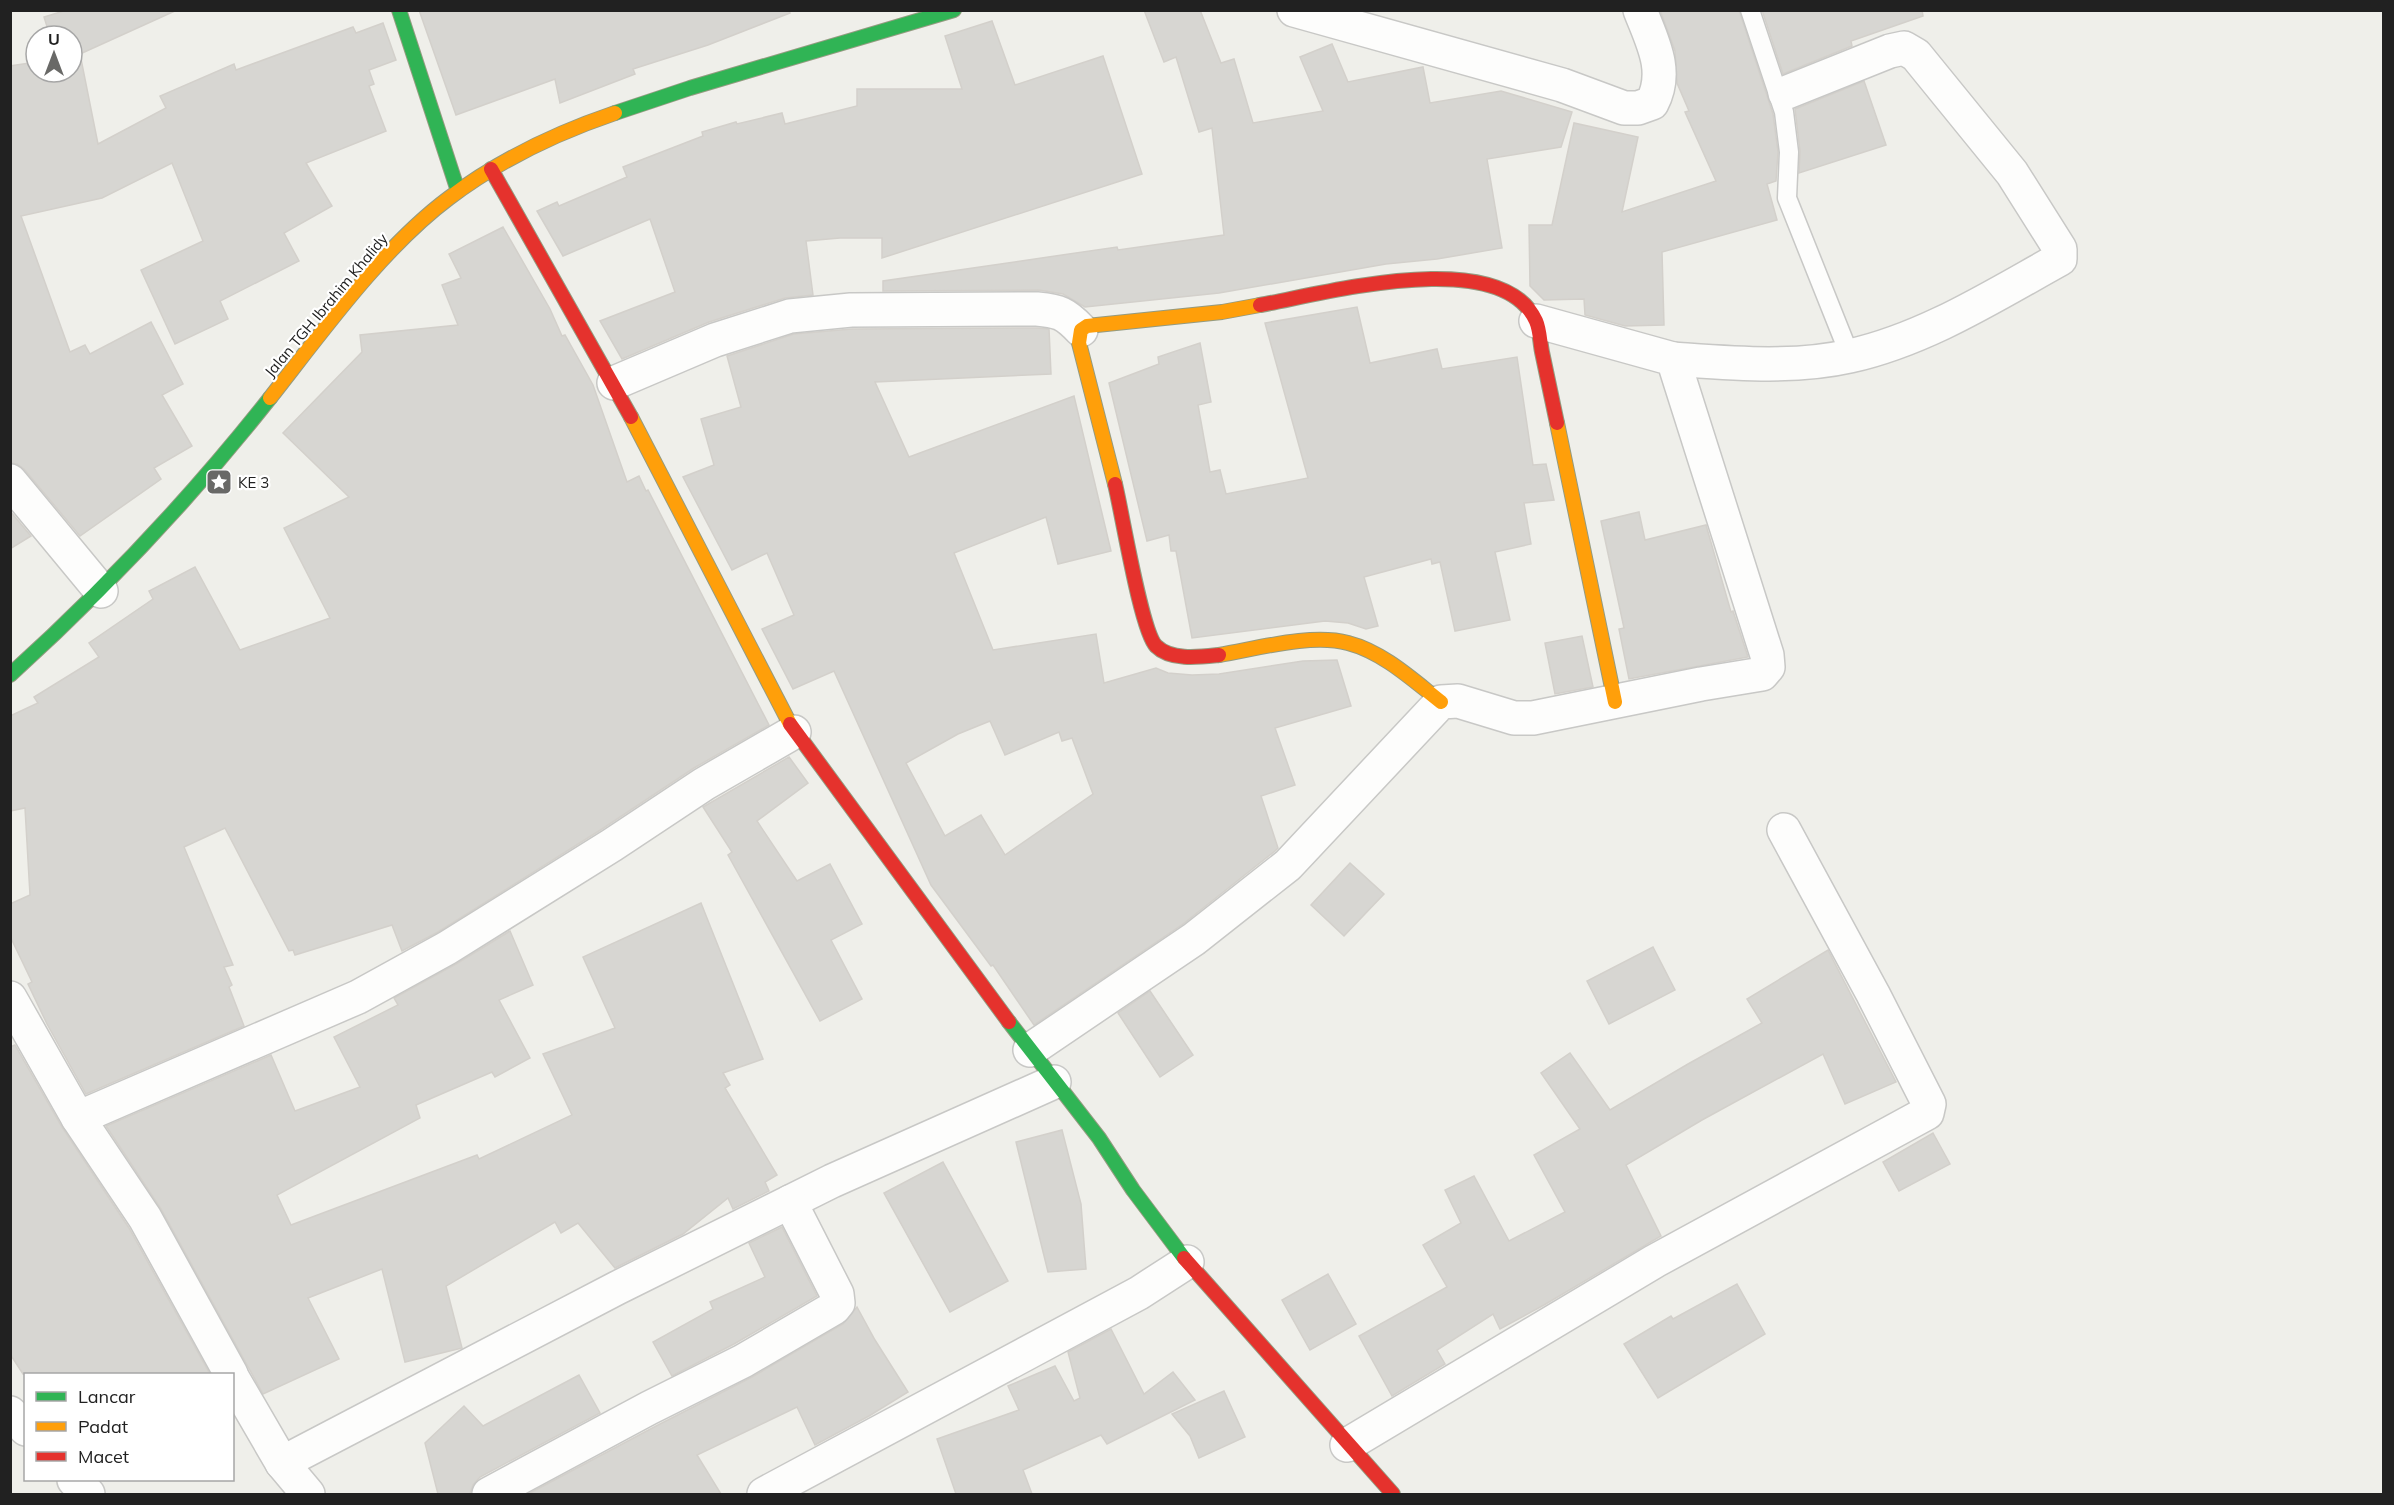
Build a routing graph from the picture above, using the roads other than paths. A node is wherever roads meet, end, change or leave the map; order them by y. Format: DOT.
graph roads {
  1 [pos="399,10"];
  2 [pos="954,10"];
  3 [pos="1294,10"];
  4 [pos="1640,10"];
  5 [pos="1750,10"];
  6 [pos="1785,93"];
  7 [pos="491,169"];
  8 [pos="458,191"];
  9 [pos="1536,321"];
  10 [pos="1081,330"];
  11 [pos="1850,356"];
  12 [pos="1673,359"];
  13 [pos="614,383"];
  14 [pos="10,481"];
  15 [pos="101,591"];
  16 [pos="10,675"];
  17 [pos="1441,702"];
  18 [pos="1615,702"];
  19 [pos="794,732"];
  20 [pos="1784,830"];
  21 [pos="10,998"];
  22 [pos="1042,1066"];
  23 [pos="78,1118"];
  24 [pos="790,1202"];
  25 [pos="1187,1262"];
  26 [pos="230,1373"];
  27 [pos="234,1379"];
  28 [pos="10,1413"];
  29 [pos="24,1427"];
  30 [pos="1347,1445"];
  31 [pos="282,1462"];
  32 [pos="76,1481"];
  33 [pos="88,1494"];
  34 [pos="308,1494"];
  35 [pos="489,1494"];
  36 [pos="764,1494"];
  37 [pos="1393,1494"];
  1 -- 8 [label="street"];
  2 -- 7 [label="street, Jalan TGH Ibrahim Khalidy"];
  3 -- 4 [label="street"];
  5 -- 11 [label="lane"];
  6 -- 11 [label="street"];
  7 -- 8 [label="street, Jalan TGH Ibrahim Khalidy"];
  7 -- 13 [label="street"];
  8 -- 15 [label="street, Jalan TGH Ibrahim Khalidy"];
  9 -- 10 [label="street"];
  9 -- 12 [label="street"];
  9 -- 18 [label="street"];
  10 -- 13 [label="street"];
  10 -- 17 [label="street"];
  11 -- 12 [label="street"];
  12 -- 18 [label="street"];
  13 -- 19 [label="street"];
  14 -- 15 [label="street"];
  15 -- 16 [label="street, Jalan TGH Ibrahim Khalidy"];
  17 -- 18 [label="street"];
  17 -- 22 [label="street"];
  19 -- 22 [label="street"];
  19 -- 23 [label="street"];
  20 -- 30 [label="street"];
  21 -- 23 [label="street"];
  22 -- 24 [label="street"];
  22 -- 25 [label="street"];
  23 -- 26 [label="street"];
  24 -- 31 [label="street"];
  24 -- 35 [label="street"];
  25 -- 30 [label="street"];
  25 -- 36 [label="street"];
  27 -- 31 [label="street"];
  28 -- 29 [label="street"];
  30 -- 37 [label="street"];
  31 -- 34 [label="street"];
  32 -- 33 [label="street"];
}
